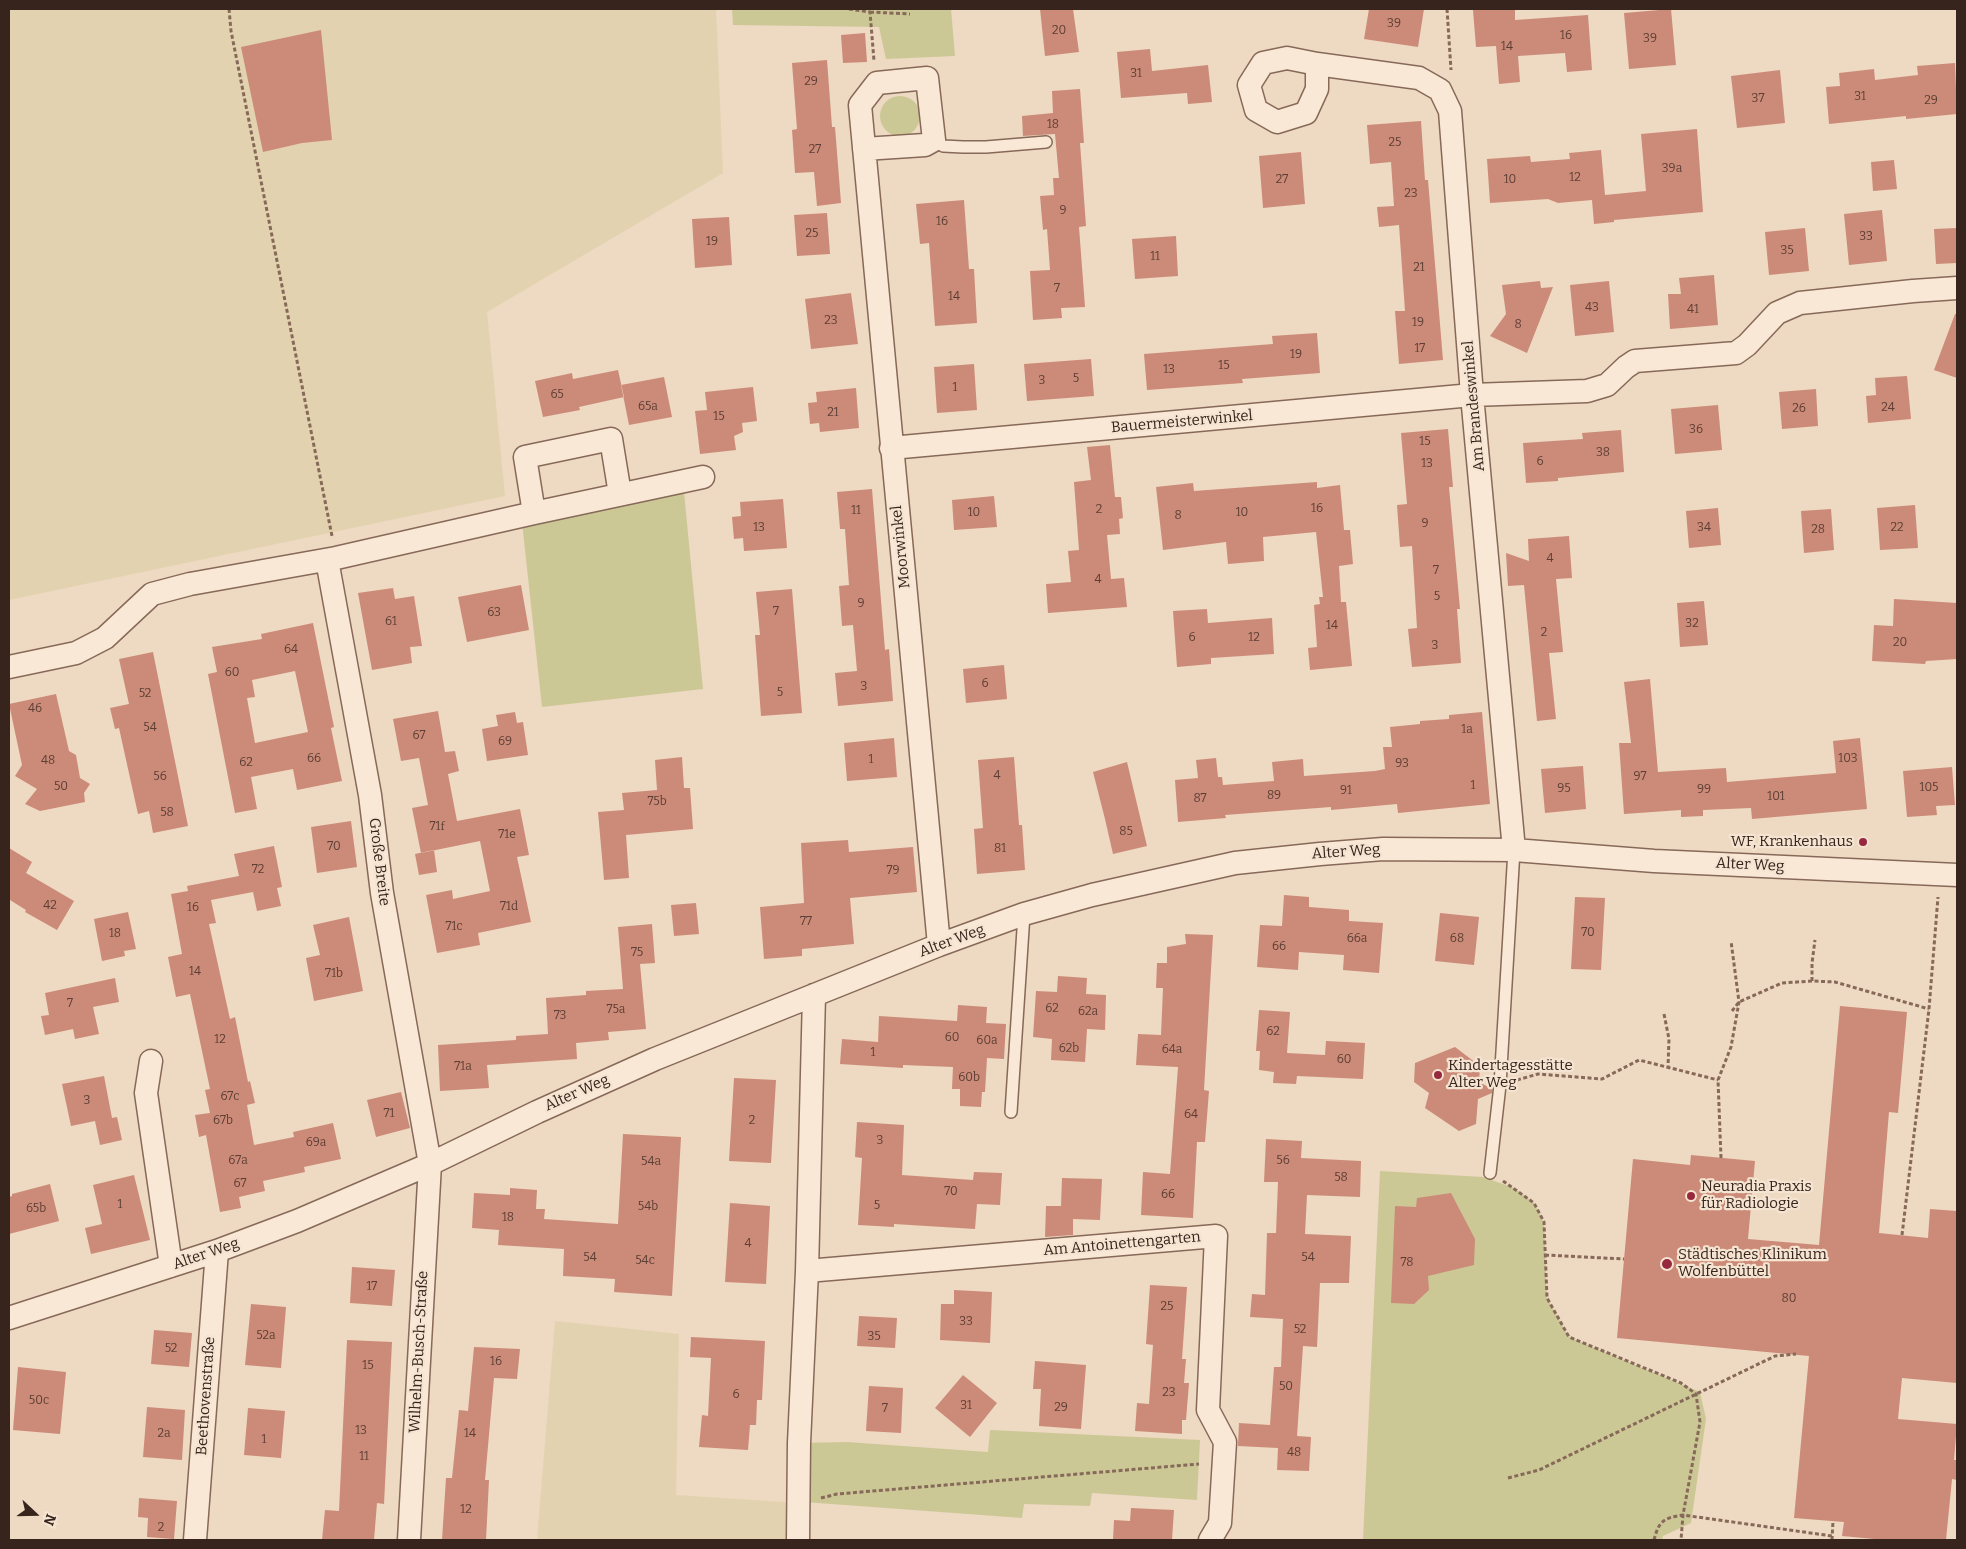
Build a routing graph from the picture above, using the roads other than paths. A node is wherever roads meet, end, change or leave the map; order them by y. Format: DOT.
graph roads {
  1 [pos="1317,64"];
  2 [pos="934,140"];
  3 [pos="1046,142"];
  4 [pos="864,149"];
  5 [pos="1957,288"];
  6 [pos="1472,395"];
  7 [pos="891,448"];
  8 [pos="703,477"];
  9 [pos="620,494"];
  10 [pos="534,513"];
  11 [pos="331,559"];
  12 [pos="9,668"];
  13 [pos="1514,850"];
  14 [pos="1948,874"];
  15 [pos="1024,914"];
  16 [pos="940,945"];
  17 [pos="814,995"];
  18 [pos="151,1062"];
  19 [pos="1011,1112"];
  20 [pos="430,1164"];
  21 [pos="1490,1173"];
  22 [pos="217,1251"];
  23 [pos="171,1266"];
  24 [pos="808,1271"];
  25 [pos="9,1318"];
  26 [pos="195,1540"];
  27 [pos="409,1540"];
  28 [pos="798,1540"];
  29 [pos="1210,1540"];
  1 -- 6 [label="street, Am Brandeswinkel"];
  2 -- 3 [label="lane"];
  2 -- 4 [label="street"];
  2 -- 4 [label="street, Moorwinkel"];
  4 -- 7 [label="street, Moorwinkel"];
  5 -- 6 [label="street, Bauermeisterwinkel"];
  6 -- 7 [label="street, Bauermeisterwinkel"];
  6 -- 13 [label="street, Am Brandeswinkel"];
  7 -- 16 [label="street, Moorwinkel"];
  8 -- 9 [label="street"];
  9 -- 10 [label="street"];
  9 -- 10 [label="street"];
  10 -- 11 [label="street"];
  11 -- 12 [label="street"];
  11 -- 20 [label="street, Große Breite"];
  13 -- 14 [label="street, Alter Weg"];
  13 -- 15 [label="street, Alter Weg"];
  13 -- 21 [label="lane"];
  15 -- 16 [label="street, Alter Weg"];
  15 -- 19 [label="lane"];
  16 -- 17 [label="street, Alter Weg"];
  17 -- 20 [label="street, Alter Weg"];
  17 -- 24 [label="street"];
  18 -- 23 [label="street"];
  20 -- 22 [label="street, Alter Weg"];
  20 -- 27 [label="street, Wilhelm-Busch-Straße"];
  22 -- 23 [label="street, Alter Weg"];
  22 -- 26 [label="street, Beethovenstraße"];
  23 -- 25 [label="street, Alter Weg"];
  24 -- 28 [label="street"];
  24 -- 29 [label="street, Am Antoinettengarten"];
}
